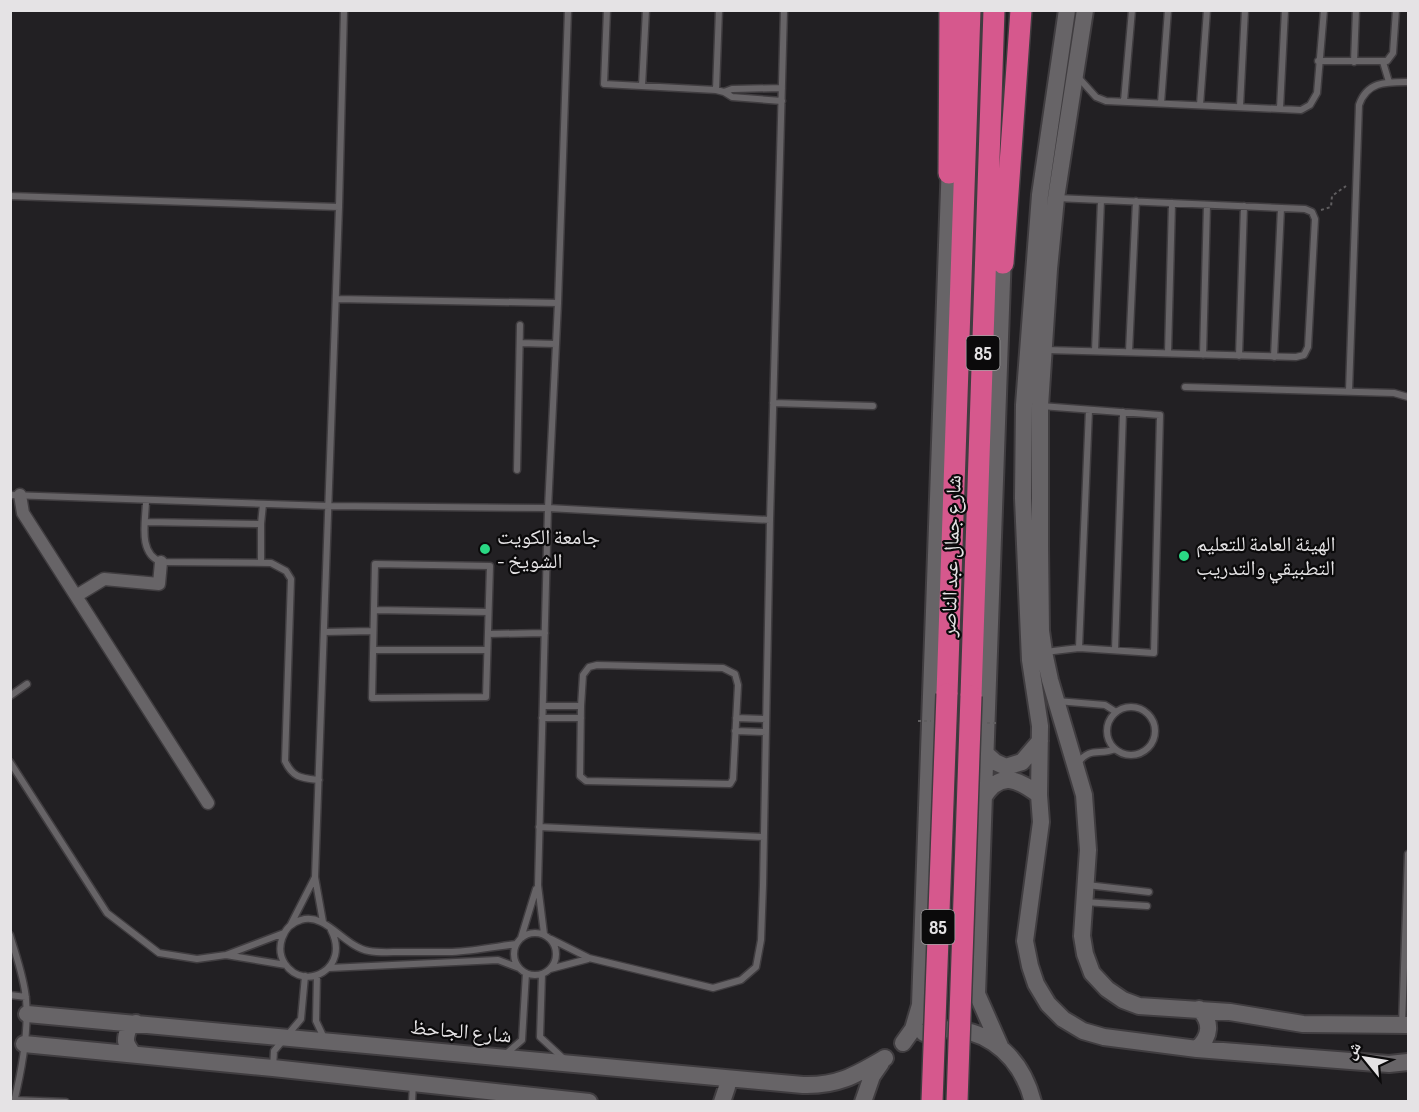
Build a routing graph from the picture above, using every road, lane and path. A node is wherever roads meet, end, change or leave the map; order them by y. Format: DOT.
graph roads {
  1 [pos="344,10"];
  2 [pos="568,10"];
  3 [pos="607,10"];
  4 [pos="646,10"];
  5 [pos="719,10"];
  6 [pos="784,10"];
  7 [pos="950,10"];
  8 [pos="955,10"];
  9 [pos="970,10"];
  10 [pos="994,10"];
  11 [pos="1067,10"];
  12 [pos="1084,10"];
  13 [pos="1132,10"];
  14 [pos="1168,10"];
  15 [pos="1207,10"];
  16 [pos="1245,10"];
  17 [pos="1286,10"];
  18 [pos="1323,10"];
  19 [pos="1356,10"];
  20 [pos="1396,10"];
  21 [pos="1018,13"];
  22 [pos="1318,61"];
  23 [pos="1354,62"];
  24 [pos="1383,62"];
  25 [pos="1074,73"];
  26 [pos="1389,82"];
  27 [pos="1408,82"];
  28 [pos="642,86"];
  29 [pos="782,88"];
  30 [pos="716,90"];
  31 [pos="724,92"];
  32 [pos="782,101"];
  33 [pos="1124,101"];
  34 [pos="1161,103"];
  35 [pos="1200,105"];
  36 [pos="1240,106"];
  37 [pos="1280,108"];
  38 [pos="1057,135"];
  39 [pos="949,173"];
  40 [pos="1051,176"];
  41 [pos="1356,179"];
  42 [pos="10,196"];
  43 [pos="1056,198"];
  44 [pos="1101,200"];
  45 [pos="1136,201"];
  46 [pos="1172,203"];
  47 [pos="1207,205"];
  48 [pos="1244,206"];
  49 [pos="339,207"];
  50 [pos="1281,208"];
  51 [pos="1312,212"];
  52 [pos="1003,263"];
  53 [pos="336,299"];
  54 [pos="558,303"];
  55 [pos="520,325"];
  56 [pos="520,343"];
  57 [pos="556,344"];
  58 [pos="1043,350"];
  59 [pos="1095,351"];
  60 [pos="1129,352"];
  61 [pos="1168,353"];
  62 [pos="1203,355"];
  63 [pos="1239,356"];
  64 [pos="1274,357"];
  65 [pos="1185,387"];
  66 [pos="1349,391"];
  67 [pos="1408,397"];
  68 [pos="773,403"];
  69 [pos="873,406"];
  70 [pos="1040,406"];
  71 [pos="1089,410"];
  72 [pos="1123,412"];
  73 [pos="517,470"];
  74 [pos="15,495"];
  75 [pos="146,500"];
  76 [pos="263,504"];
  77 [pos="329,506"];
  78 [pos="548,508"];
  79 [pos="770,520"];
  80 [pos="146,522"];
  81 [pos="261,524"];
  82 [pos="160,562"];
  83 [pos="261,563"];
  84 [pos="76,596"];
  85 [pos="374,610"];
  86 [pos="488,612"];
  87 [pos="373,631"];
  88 [pos="324,632"];
  89 [pos="545,633"];
  90 [pos="488,634"];
  91 [pos="1079,648"];
  92 [pos="373,650"];
  93 [pos="487,650"];
  94 [pos="1115,650"];
  95 [pos="1044,652"];
  96 [pos="27,684"];
  97 [pos="10,696"];
  98 [pos="1057,701"];
  99 [pos="543,706"];
  100 [pos="581,706"];
  101 [pos="1116,712"];
  102 [pos="542,718"];
  103 [pos="581,718"];
  104 [pos="736,718"];
  105 [pos="766,719"];
  106 [pos="735,731"];
  107 [pos="766,732"];
  108 [pos="1040,741"];
  109 [pos="1115,749"];
  110 [pos="985,753"];
  111 [pos="10,762"];
  112 [pos="1076,766"];
  113 [pos="319,780"];
  114 [pos="1039,795"];
  115 [pos="983,798"];
  116 [pos="208,803"];
  117 [pos="539,827"];
  118 [pos="764,837"];
  119 [pos="1408,857"];
  120 [pos="315,877"];
  121 [pos="537,885"];
  122 [pos="1086,885"];
  123 [pos="1149,892"];
  124 [pos="1084,902"];
  125 [pos="1147,906"];
  126 [pos="323,922"];
  127 [pos="291,925"];
  128 [pos="332,930"];
  129 [pos="284,933"];
  130 [pos="544,934"];
  131 [pos="10,935"];
  132 [pos="521,938"];
  133 [pos="551,939"];
  134 [pos="516,944"];
  135 [pos="226,955"];
  136 [pos="589,958"];
  137 [pos="286,965"];
  138 [pos="329,968"];
  139 [pos="519,968"];
  140 [pos="550,969"];
  141 [pos="526,973"];
  142 [pos="542,974"];
  143 [pos="316,975"];
  144 [pos="305,976"];
  145 [pos="10,995"];
  146 [pos="26,997"];
  147 [pos="1198,1009"];
  148 [pos="1230,1012"];
  149 [pos="27,1014"];
  150 [pos="136,1023"];
  151 [pos="1405,1025"];
  152 [pos="288,1037"];
  153 [pos="325,1040"];
  154 [pos="903,1043"];
  155 [pos="24,1044"];
  156 [pos="1000,1047"];
  157 [pos="1197,1049"];
  158 [pos="1226,1051"];
  159 [pos="133,1054"];
  160 [pos="500,1057"];
  161 [pos="885,1058"];
  162 [pos="1408,1062"];
  163 [pos="570,1064"];
  164 [pos="273,1068"];
  165 [pos="10,1076"];
  166 [pos="19,1077"];
  167 [pos="726,1079"];
  168 [pos="413,1082"];
  169 [pos="1031,1094"];
  170 [pos="13,1100"];
  171 [pos="66,1101"];
  172 [pos="412,1101"];
  173 [pos="589,1101"];
  174 [pos="722,1101"];
  175 [pos="863,1101"];
  176 [pos="932,1101"];
  177 [pos="957,1101"];
  178 [pos="1049,1101"];
  1 -- 49 [label="lane"];
  2 -- 54 [label="lane"];
  3 -- 28 [label="lane"];
  4 -- 28 [label="lane"];
  5 -- 30 [label="lane"];
  6 -- 29 [label="lane"];
  7 -- 39 [label="highway"];
  8 -- 39 [label="street"];
  9 -- 176 [label="highway, شارع جمال عبد الناصر / 85, bridge"];
  10 -- 177 [label="highway, شارع جمال عبد الناصر / 85, bridge"];
  11 -- 38 [label="street"];
  12 -- 25 [label="street"];
  13 -- 33 [label="lane"];
  14 -- 34 [label="lane"];
  15 -- 35 [label="lane"];
  16 -- 36 [label="lane"];
  17 -- 37 [label="lane"];
  18 -- 22 [label="lane"];
  19 -- 23 [label="lane"];
  20 -- 24 [label="lane"];
  21 -- 52 [label="highway"];
  22 -- 23 [label="lane"];
  22 -- 37 [label="lane"];
  23 -- 24 [label="lane"];
  24 -- 26 [label="lane"];
  25 -- 33 [label="lane"];
  25 -- 38 [label="street"];
  26 -- 27 [label="lane"];
  26 -- 41 [label="lane"];
  28 -- 30 [label="lane"];
  29 -- 31 [label="lane"];
  29 -- 32 [label="lane"];
  30 -- 31 [label="lane"];
  31 -- 32 [label="lane"];
  32 -- 68 [label="lane"];
  33 -- 34 [label="lane"];
  34 -- 35 [label="lane"];
  35 -- 36 [label="lane"];
  36 -- 37 [label="lane"];
  38 -- 40 [label="street"];
  39 -- 154 [label="street"];
  40 -- 43 [label="street"];
  40 -- 108 [label="street"];
  41 -- 51 [label="path"];
  41 -- 66 [label="lane"];
  42 -- 49 [label="lane"];
  43 -- 44 [label="lane"];
  43 -- 58 [label="street"];
  44 -- 45 [label="lane"];
  44 -- 59 [label="lane"];
  45 -- 46 [label="lane"];
  45 -- 60 [label="lane"];
  46 -- 47 [label="lane"];
  46 -- 61 [label="lane"];
  47 -- 48 [label="lane"];
  47 -- 62 [label="lane"];
  48 -- 50 [label="lane"];
  48 -- 63 [label="lane"];
  49 -- 53 [label="lane"];
  50 -- 51 [label="lane"];
  50 -- 64 [label="lane"];
  51 -- 64 [label="lane"];
  52 -- 110 [label="street"];
  53 -- 54 [label="lane"];
  53 -- 77 [label="lane"];
  54 -- 57 [label="lane"];
  55 -- 56 [label="lane"];
  56 -- 57 [label="lane"];
  56 -- 73 [label="lane"];
  57 -- 78 [label="lane"];
  58 -- 59 [label="lane"];
  58 -- 70 [label="street"];
  59 -- 60 [label="lane"];
  60 -- 61 [label="lane"];
  61 -- 62 [label="lane"];
  62 -- 63 [label="lane"];
  63 -- 64 [label="lane"];
  65 -- 66 [label="lane"];
  66 -- 67 [label="lane"];
  68 -- 69 [label="lane"];
  68 -- 79 [label="lane"];
  70 -- 71 [label="lane"];
  70 -- 95 [label="street"];
  71 -- 72 [label="lane"];
  71 -- 91 [label="lane"];
  72 -- 94 [label="lane"];
  72 -- 94 [label="lane"];
  74 -- 75 [label="lane"];
  74 -- 84 [label="street"];
  75 -- 76 [label="lane"];
  75 -- 80 [label="lane"];
  76 -- 77 [label="lane"];
  76 -- 81 [label="lane"];
  77 -- 78 [label="lane"];
  77 -- 88 [label="lane"];
  78 -- 79 [label="lane"];
  78 -- 89 [label="lane"];
  79 -- 105 [label="lane"];
  80 -- 81 [label="lane"];
  80 -- 82 [label="lane"];
  81 -- 83 [label="lane"];
  82 -- 83 [label="lane"];
  82 -- 84 [label="street"];
  83 -- 113 [label="lane"];
  84 -- 116 [label="street"];
  85 -- 86 [label="lane"];
  85 -- 86 [label="lane"];
  85 -- 87 [label="lane"];
  86 -- 90 [label="lane"];
  87 -- 88 [label="lane"];
  87 -- 92 [label="lane"];
  88 -- 113 [label="lane"];
  89 -- 90 [label="lane"];
  89 -- 99 [label="lane"];
  90 -- 93 [label="lane"];
  91 -- 94 [label="lane"];
  91 -- 95 [label="lane"];
  92 -- 93 [label="lane"];
  92 -- 93 [label="lane"];
  95 -- 98 [label="street"];
  96 -- 97 [label="lane"];
  98 -- 101 [label="lane"];
  98 -- 112 [label="street"];
  99 -- 100 [label="lane"];
  99 -- 102 [label="lane"];
  100 -- 103 [label="lane"];
  100 -- 104 [label="lane"];
  101 -- 109 [label="lane"];
  101 -- 109 [label="lane"];
  102 -- 103 [label="lane"];
  102 -- 117 [label="lane"];
  103 -- 106 [label="lane"];
  104 -- 105 [label="lane"];
  104 -- 106 [label="lane"];
  105 -- 107 [label="lane"];
  106 -- 107 [label="lane"];
  107 -- 118 [label="lane"];
  108 -- 110 [label="street"];
  108 -- 114 [label="street"];
  109 -- 112 [label="lane"];
  110 -- 115 [label="street"];
  111 -- 135 [label="lane"];
  112 -- 122 [label="street"];
  113 -- 120 [label="lane"];
  114 -- 115 [label="street"];
  114 -- 157 [label="street"];
  115 -- 156 [label="street"];
  117 -- 118 [label="lane"];
  117 -- 121 [label="lane"];
  118 -- 136 [label="lane"];
  119 -- 151 [label="lane"];
  120 -- 126 [label="lane"];
  120 -- 127 [label="lane"];
  121 -- 130 [label="lane"];
  121 -- 132 [label="lane"];
  122 -- 123 [label="lane"];
  122 -- 124 [label="street"];
  124 -- 125 [label="lane"];
  124 -- 147 [label="street"];
  126 -- 127 [label="lane"];
  126 -- 128 [label="lane"];
  127 -- 129 [label="lane"];
  128 -- 134 [label="lane"];
  128 -- 138 [label="lane"];
  129 -- 135 [label="lane"];
  129 -- 137 [label="lane"];
  130 -- 132 [label="lane"];
  130 -- 133 [label="lane"];
  131 -- 146 [label="lane"];
  132 -- 134 [label="lane"];
  133 -- 136 [label="lane"];
  133 -- 140 [label="lane"];
  134 -- 139 [label="lane"];
  135 -- 137 [label="lane"];
  136 -- 140 [label="lane"];
  137 -- 144 [label="lane"];
  138 -- 139 [label="lane"];
  138 -- 143 [label="lane"];
  139 -- 141 [label="lane"];
  140 -- 142 [label="lane"];
  141 -- 142 [label="lane"];
  141 -- 160 [label="lane"];
  142 -- 163 [label="lane"];
  143 -- 144 [label="lane"];
  143 -- 153 [label="lane"];
  144 -- 152 [label="lane"];
  145 -- 146 [label="lane"];
  146 -- 149 [label="lane"];
  147 -- 148 [label="street"];
  147 -- 157 [label="street"];
  148 -- 151 [label="street"];
  148 -- 158 [label="street"];
  149 -- 150 [label="street, شارع الجاحظ"];
  149 -- 155 [label="lane"];
  150 -- 152 [label="street, شارع الجاحظ"];
  150 -- 159 [label="street"];
  152 -- 153 [label="street, شارع الجاحظ"];
  152 -- 164 [label="lane"];
  153 -- 160 [label="street, شارع الجاحظ"];
  154 -- 156 [label="street"];
  154 -- 161 [label="street"];
  155 -- 159 [label="street"];
  155 -- 166 [label="lane"];
  156 -- 169 [label="street"];
  157 -- 158 [label="street"];
  158 -- 162 [label="street"];
  159 -- 164 [label="street"];
  160 -- 163 [label="street, شارع الجاحظ"];
  161 -- 167 [label="street, شارع الجاحظ"];
  161 -- 175 [label="street"];
  163 -- 167 [label="street, شارع الجاحظ"];
  164 -- 168 [label="street"];
  165 -- 166 [label="lane"];
  166 -- 170 [label="lane"];
  167 -- 174 [label="street"];
  168 -- 172 [label="lane"];
  168 -- 173 [label="street"];
  169 -- 178 [label="street"];
  170 -- 171 [label="lane"];
}
